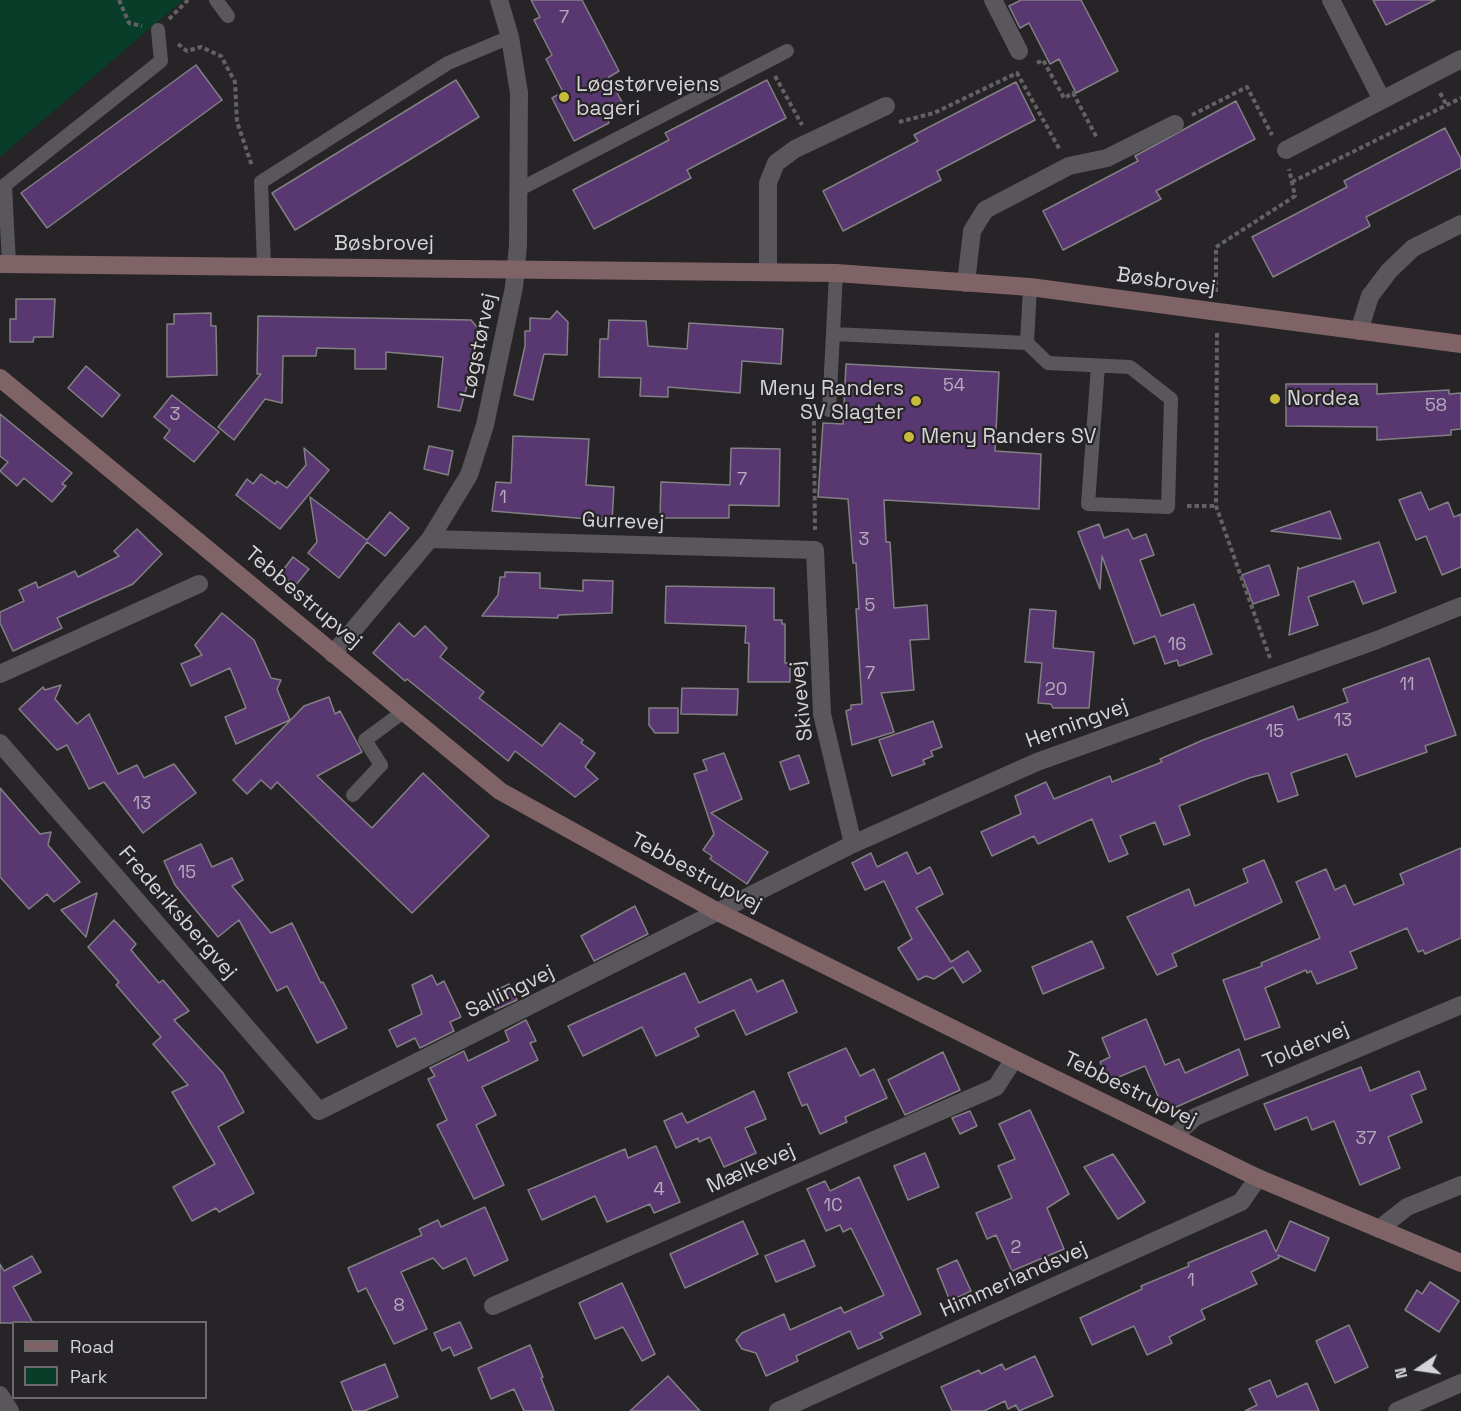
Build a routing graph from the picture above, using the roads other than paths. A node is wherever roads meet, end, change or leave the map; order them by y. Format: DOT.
graph roads {
  1 [pos="216,0"];
  2 [pos="500,0"];
  3 [pos="993,0"];
  4 [pos="1331,0"];
  5 [pos="228,16"];
  6 [pos="158,30"];
  7 [pos="510,37"];
  8 [pos="787,51"];
  9 [pos="1019,51"];
  10 [pos="1461,59"];
  11 [pos="1382,100"];
  12 [pos="886,106"];
  13 [pos="1174,124"];
  14 [pos="1286,150"];
  15 [pos="520,189"];
  16 [pos="1461,224"];
  17 [pos="4,264"];
  18 [pos="264,266"];
  19 [pos="517,268"];
  20 [pos="768,270"];
  21 [pos="836,273"];
  22 [pos="966,283"];
  23 [pos="1030,287"];
  24 [pos="1359,331"];
  25 [pos="832,334"];
  26 [pos="1027,343"];
  27 [pos="1461,344"];
  28 [pos="1098,366"];
  29 [pos="0,378"];
  30 [pos="829,410"];
  31 [pos="430,539"];
  32 [pos="815,550"];
  33 [pos="199,584"];
  34 [pos="1461,606"];
  35 [pos="333,654"];
  36 [pos="0,674"];
  37 [pos="403,712"];
  38 [pos="0,743"];
  39 [pos="353,795"];
  40 [pos="853,844"];
  41 [pos="720,913"];
  42 [pos="1461,1005"];
  43 [pos="1014,1059"];
  44 [pos="319,1111"];
  45 [pos="1174,1136"];
  46 [pos="1258,1178"];
  47 [pos="1461,1185"];
  48 [pos="1379,1229"];
  49 [pos="1461,1263"];
  50 [pos="493,1306"];
  51 [pos="1461,1383"];
  52 [pos="0,1395"];
  53 [pos="10,1411"];
  54 [pos="778,1411"];
  55 [pos="1397,1411"];
  1 -- 5 [label="lane"];
  2 -- 7 [label="street, Løgstørvej"];
  3 -- 9 [label="street"];
  4 -- 11 [label="street"];
  6 -- 17 [label="lane"];
  7 -- 15 [label="street, Løgstørvej"];
  7 -- 18 [label="lane"];
  8 -- 15 [label="lane"];
  10 -- 11 [label="street"];
  11 -- 14 [label="street"];
  12 -- 20 [label="street"];
  13 -- 22 [label="street"];
  15 -- 19 [label="street, Løgstørvej"];
  16 -- 24 [label="street"];
  17 -- 18 [label="street, Bøsbrovej"];
  18 -- 19 [label="street, Bøsbrovej"];
  19 -- 20 [label="street, Bøsbrovej"];
  19 -- 31 [label="street, Løgstørvej"];
  20 -- 21 [label="street, Bøsbrovej"];
  21 -- 22 [label="street, Bøsbrovej"];
  21 -- 25 [label="lane"];
  22 -- 23 [label="street, Bøsbrovej"];
  23 -- 24 [label="street, Bøsbrovej"];
  23 -- 26 [label="lane"];
  24 -- 27 [label="street, Bøsbrovej"];
  25 -- 26 [label="lane"];
  25 -- 30 [label="lane"];
  26 -- 28 [label="lane"];
  28 -- 28 [label="lane"];
  29 -- 35 [label="street, Tebbestrupvej"];
  31 -- 32 [label="street, Gurrevej"];
  31 -- 35 [label="street, Løgstørvej"];
  32 -- 40 [label="street, Skivevej"];
  33 -- 36 [label="street"];
  34 -- 40 [label="street, Herningvej"];
  35 -- 37 [label="street, Tebbestrupvej"];
  37 -- 39 [label="lane"];
  37 -- 41 [label="street, Tebbestrupvej"];
  38 -- 44 [label="street, Frederiksbergvej"];
  40 -- 41 [label="street, Herningvej"];
  41 -- 43 [label="street, Tebbestrupvej"];
  41 -- 44 [label="street, Sallingvej"];
  42 -- 45 [label="street, Toldervej"];
  43 -- 45 [label="street, Tebbestrupvej"];
  43 -- 50 [label="street, Mælkevej"];
  45 -- 46 [label="street, Tebbestrupvej"];
  46 -- 48 [label="street, Tebbestrupvej"];
  46 -- 54 [label="street, Himmerlandsvej"];
  47 -- 48 [label="street"];
  48 -- 49 [label="street, Tebbestrupvej"];
  51 -- 55 [label="street"];
  52 -- 53 [label="street"];
}
